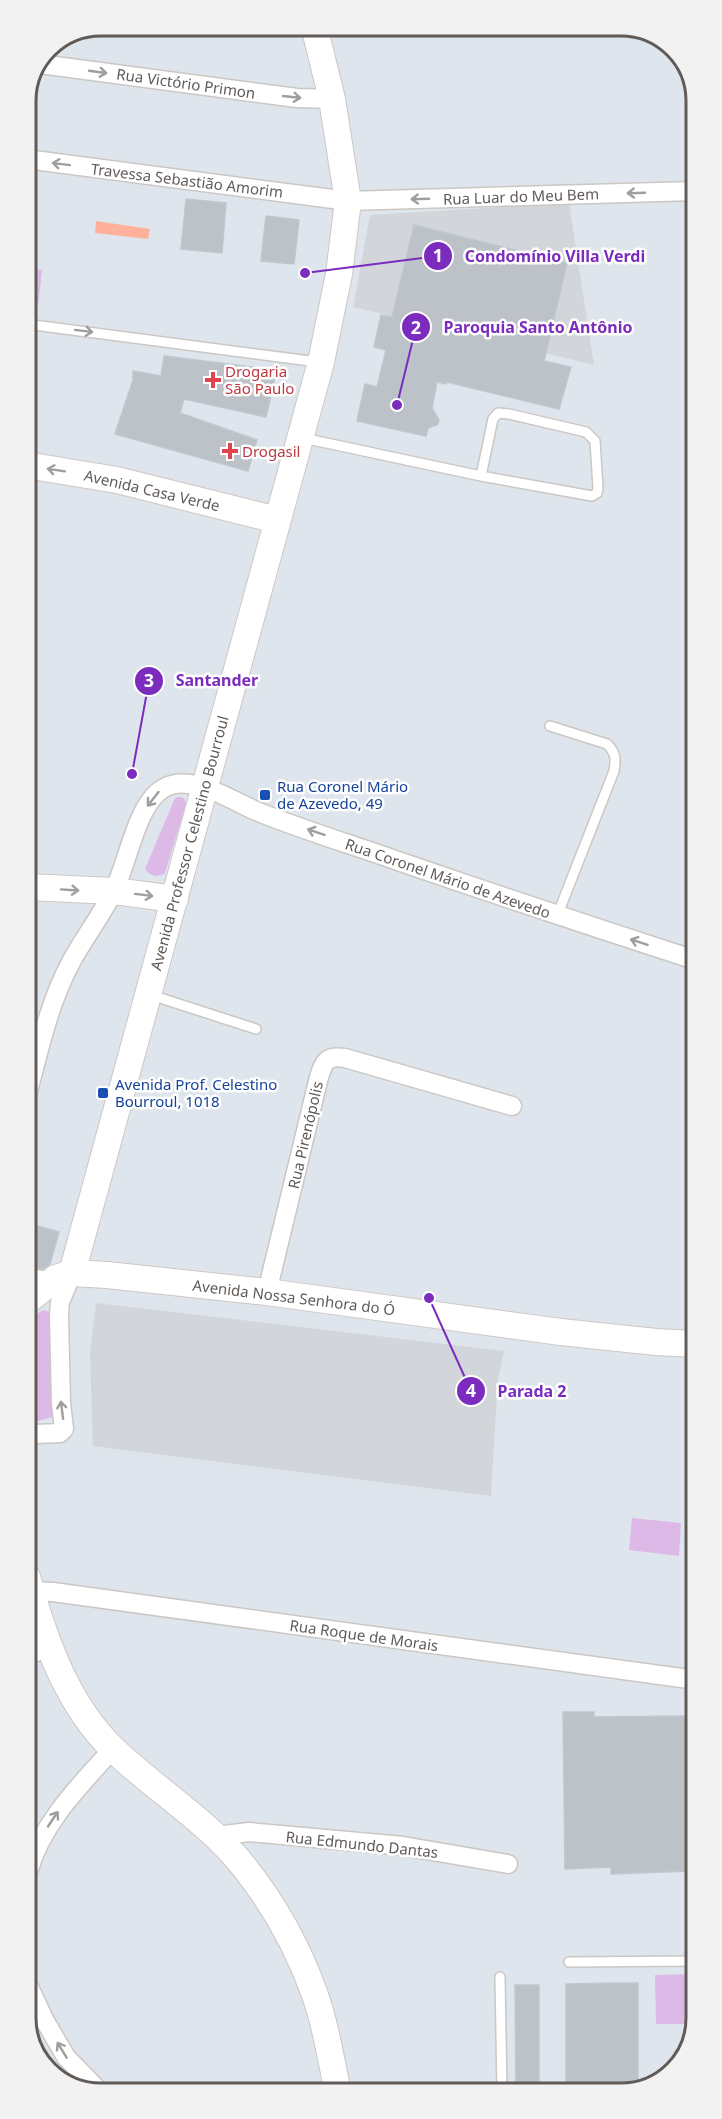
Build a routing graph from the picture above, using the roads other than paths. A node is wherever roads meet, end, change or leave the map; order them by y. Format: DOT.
graph roads {
  1 [pos="316,36"];
  2 [pos="47,65"];
  3 [pos="332,99"];
  4 [pos="36,160"];
  5 [pos="686,191"];
  6 [pos="348,201"];
  7 [pos="36,325"];
  8 [pos="321,362"];
  9 [pos="299,438"];
  10 [pos="36,467"];
  11 [pos="481,476"];
  12 [pos="277,520"];
  13 [pos="550,726"];
  14 [pos="205,788"];
  15 [pos="36,887"];
  16 [pos="114,891"];
  17 [pos="175,899"];
  18 [pos="557,916"];
  19 [pos="686,957"];
  20 [pos="148,995"];
  21 [pos="256,1029"];
  22 [pos="36,1048"];
  23 [pos="512,1106"];
  24 [pos="36,1274"];
  25 [pos="64,1276"];
  26 [pos="267,1292"];
  27 [pos="36,1295"];
  28 [pos="686,1344"];
  29 [pos="36,1434"];
  30 [pos="36,1586"];
  31 [pos="36,1636"];
  32 [pos="38,1651"];
  33 [pos="686,1679"];
  34 [pos="113,1749"];
  35 [pos="216,1836"];
  36 [pos="36,1850"];
  37 [pos="508,1864"];
  38 [pos="686,1961"];
  39 [pos="569,1962"];
  40 [pos="500,1977"];
  41 [pos="36,2002"];
  42 [pos="90,2082"];
  43 [pos="336,2083"];
  44 [pos="502,2083"];
  1 -- 3 [label="main road, Avenida Professor Celestino Bourroul"];
  2 -- 3 [label="street, Rua Victório Primon, one-way"];
  3 -- 6 [label="main road, Avenida Professor Celestino Bourroul"];
  6 -- 4 [label="street, Travessa Sebastião Amorim, one-way"];
  5 -- 6 [label="street, Rua Luar do Meu Bem, one-way"];
  6 -- 8 [label="main road, Avenida Professor Celestino Bourroul"];
  7 -- 8 [label="lane, one-way"];
  8 -- 9 [label="main road, Avenida Professor Celestino Bourroul"];
  9 -- 11 [label="lane"];
  9 -- 12 [label="main road, Avenida Professor Celestino Bourroul"];
  12 -- 10 [label="main road, Avenida Casa Verde, one-way"];
  11 -- 11 [label="lane"];
  12 -- 14 [label="main road, Avenida Professor Celestino Bourroul"];
  13 -- 18 [label="lane"];
  14 -- 16 [label="street, Rua Coronel Mário de Azevedo, one-way"];
  14 -- 17 [label="main road, Avenida Professor Celestino Bourroul"];
  18 -- 14 [label="street, Rua Coronel Mário de Azevedo, one-way"];
  15 -- 16 [label="main road, one-way"];
  16 -- 17 [label="main road, one-way"];
  16 -- 22 [label="street, Rua Coronel Mário de Azevedo"];
  17 -- 20 [label="main road, Avenida Professor Celestino Bourroul"];
  19 -- 18 [label="street, Rua Coronel Mário de Azevedo, one-way"];
  20 -- 21 [label="lane"];
  20 -- 25 [label="main road, Avenida Professor Celestino Bourroul"];
  23 -- 26 [label="street, Rua Pirenópolis"];
  24 -- 25 [label="lane"];
  25 -- 26 [label="main road, Avenida Nossa Senhora do Ó"];
  25 -- 27 [label="main road"];
  29 -- 25 [label="street, one-way"];
  26 -- 28 [label="main road, Avenida Nossa Senhora do Ó"];
  30 -- 33 [label="street, Rua Roque de Morais"];
  31 -- 32 [label="main road"];
  32 -- 34 [label="main road"];
  34 -- 35 [label="main road"];
  36 -- 34 [label="street, one-way"];
  35 -- 37 [label="street, Rua Edmundo Dantas"];
  35 -- 43 [label="main road"];
  38 -- 39 [label="lane"];
  40 -- 44 [label="lane"];
  42 -- 41 [label="street, one-way"];
}
